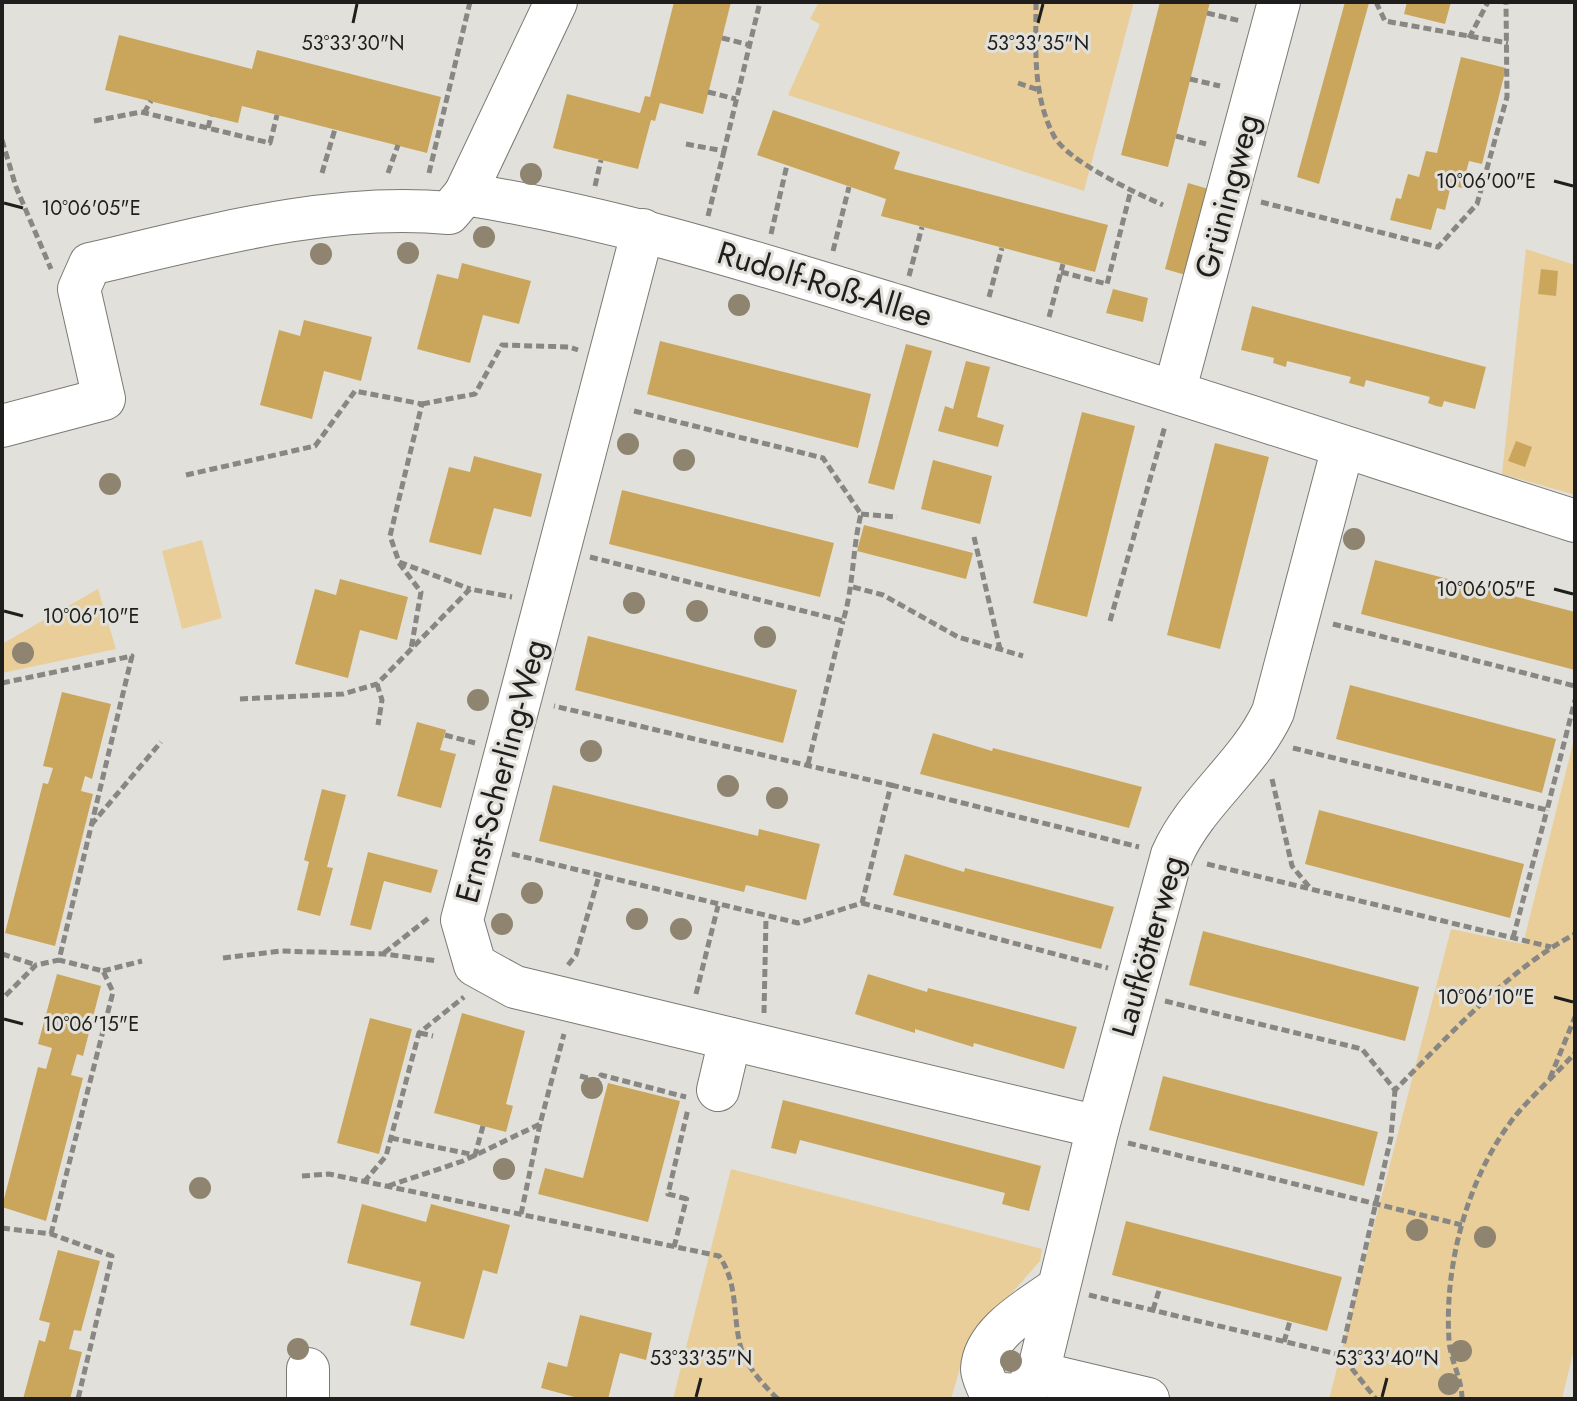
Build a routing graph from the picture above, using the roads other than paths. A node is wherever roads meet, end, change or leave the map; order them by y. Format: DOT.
graph roads {
  1 [pos="556,2"];
  2 [pos="1279,2"];
  3 [pos="465,194"];
  4 [pos="643,230"];
  5 [pos="1175,389"];
  6 [pos="2,426"];
  7 [pos="1343,447"];
  8 [pos="1575,521"];
  9 [pos="747,1043"];
  10 [pos="704,1094"];
  11 [pos="1097,1131"];
  12 [pos="1058,1288"];
  13 [pos="1038,1373"];
  14 [pos="1091,1392"];
  15 [pos="1148,1399"];
  1 -- 3 [label="street"];
  2 -- 5 [label="street, Grüningweg"];
  3 -- 4 [label="street, Rudolf-Roß-Allee"];
  3 -- 6 [label="street"];
  4 -- 5 [label="street, Rudolf-Roß-Allee"];
  4 -- 9 [label="street, Ernst-Scherling-Weg"];
  5 -- 7 [label="street, Rudolf-Roß-Allee"];
  7 -- 8 [label="street, Rudolf-Roß-Allee"];
  7 -- 11 [label="street, Laufkötterweg"];
  9 -- 10 [label="street"];
  9 -- 11 [label="street"];
  11 -- 12 [label="street, Laufkötterweg"];
  12 -- 13 [label="street, Laufkötterweg"];
  12 -- 13 [label="street"];
  13 -- 14 [label="street"];
  14 -- 15 [label="street"];
}
